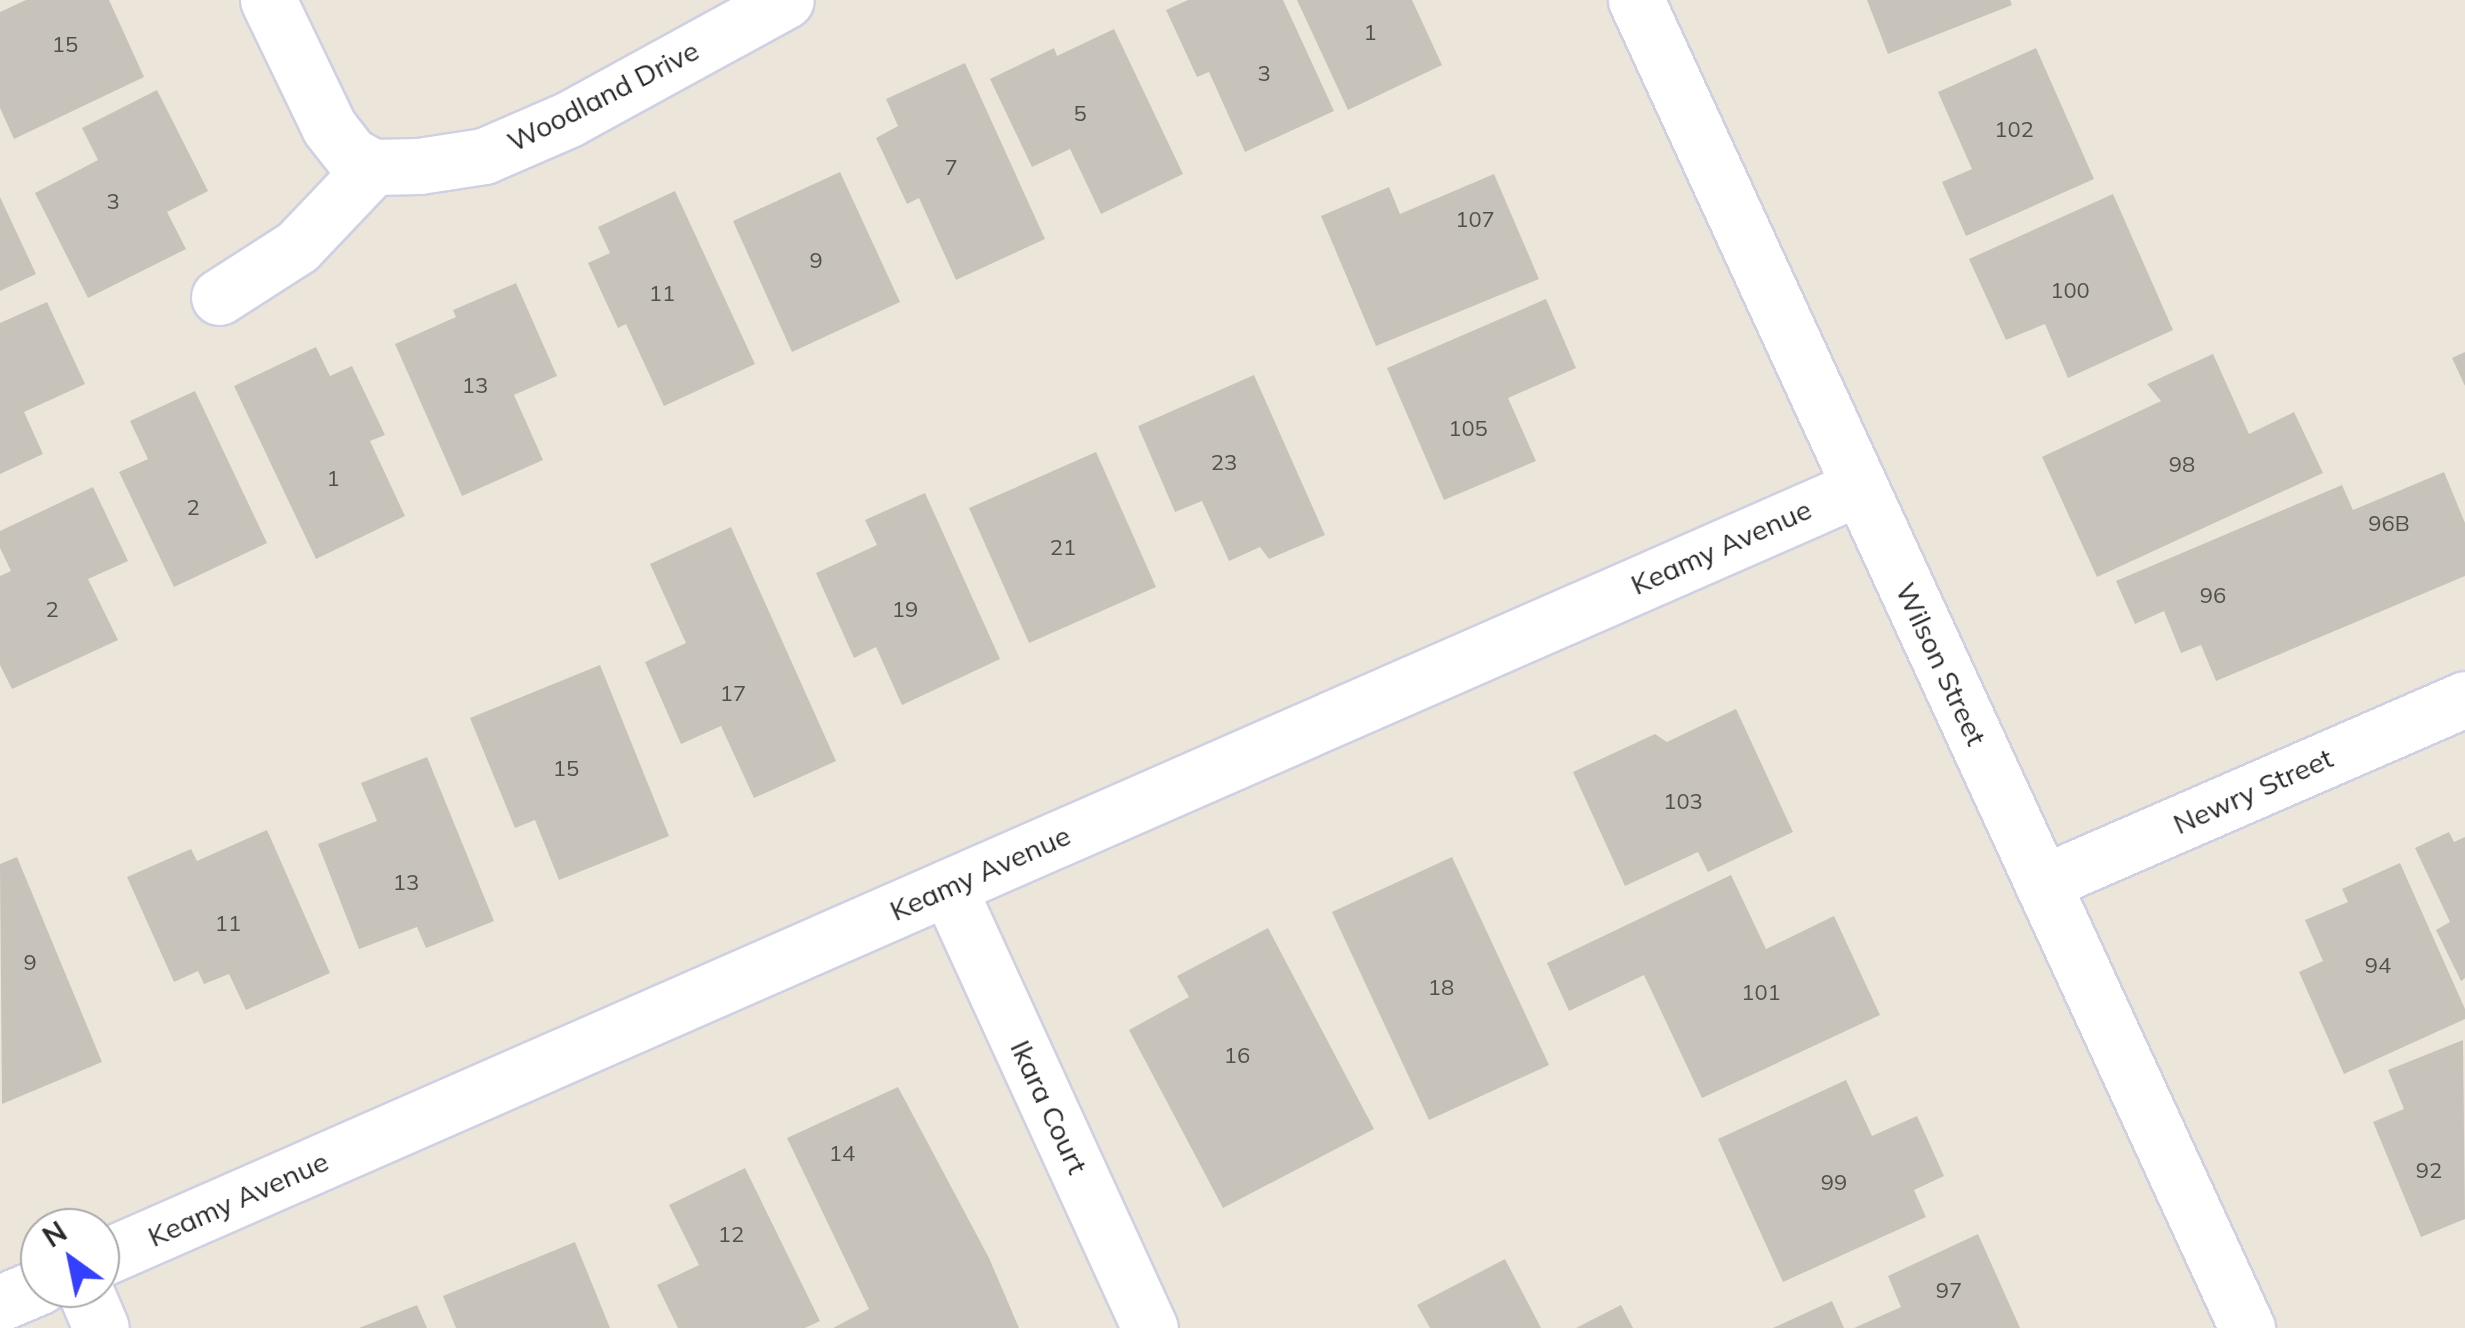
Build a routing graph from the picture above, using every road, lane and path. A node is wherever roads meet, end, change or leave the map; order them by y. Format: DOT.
graph roads {
  1 [pos="268,0"];
  2 [pos="786,0"];
  3 [pos="1636,0"];
  4 [pos="373,167"];
  5 [pos="218,297"];
  6 [pos="1860,487"];
  7 [pos="2465,699"];
  8 [pos="2042,882"];
  9 [pos="948,887"];
  10 [pos="120,1251"];
  11 [pos="1150,1328"];
  12 [pos="2248,1328"];
  1 -- 4 [label="street"];
  2 -- 4 [label="street, Woodland Drive"];
  3 -- 6 [label="street, Wilson Street"];
  4 -- 5 [label="street"];
  6 -- 8 [label="street, Wilson Street"];
  6 -- 9 [label="street, Keamy Avenue"];
  7 -- 8 [label="street, Newry Street"];
  8 -- 12 [label="street, Wilson Street"];
  9 -- 10 [label="street, Keamy Avenue"];
  9 -- 11 [label="street, Ikara Court"];
}
